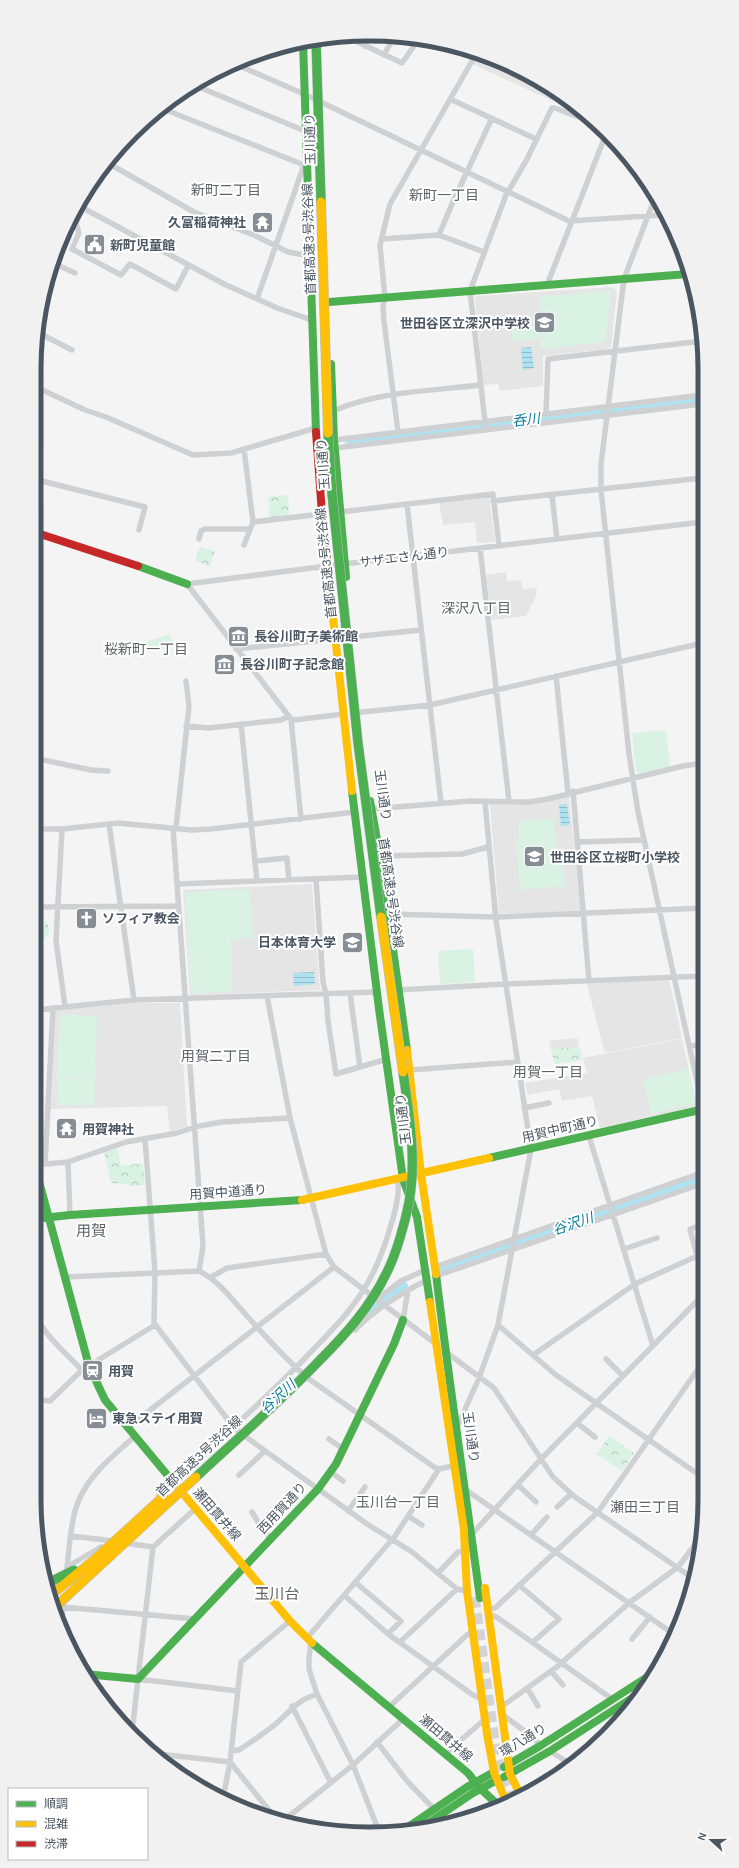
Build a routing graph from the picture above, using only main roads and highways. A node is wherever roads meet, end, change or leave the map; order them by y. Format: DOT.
graph roads {
  1 [pos="316,45"];
  2 [pos="321,45"];
  3 [pos="309,46"];
  4 [pos="303,47"];
  5 [pos="684,274"];
  6 [pos="329,302"];
  7 [pos="41,534"];
  8 [pos="187,584"];
  9 [pos="698,1111"];
  10 [pos="421,1174"];
  11 [pos="401,1180"];
  12 [pos="41,1189"];
  13 [pos="49,1217"];
  14 [pos="41,1218"];
  15 [pos="403,1320"];
  16 [pos="468,1533"];
  17 [pos="95,1559"];
  18 [pos="245,1566"];
  19 [pos="52,1582"];
  20 [pos="54,1592"];
  21 [pos="477,1598"];
  22 [pos="58,1604"];
  23 [pos="331,1659"];
  24 [pos="92,1675"];
  25 [pos="644,1679"];
  26 [pos="621,1709"];
  27 [pos="403,1719"];
  28 [pos="504,1731"];
  29 [pos="487,1734"];
  30 [pos="506,1748"];
  31 [pos="524,1755"];
  32 [pos="509,1764"];
  33 [pos="510,1774"];
  34 [pos="496,1776"];
  35 [pos="478,1786"];
  36 [pos="519,1791"];
  37 [pos="505,1798"];
  38 [pos="495,1802"];
  39 [pos="432,1821"];
  40 [pos="411,1824"];
  1 -- 22 [label="main road, 首都高速3号渋谷線, bridge"];
  2 -- 6 [label="main road, 玉川通り"];
  3 -- 17 [label="main road, 首都高速3号渋谷線, bridge"];
  4 -- 11 [label="main road, 玉川通り"];
  5 -- 6 [label="main road"];
  6 -- 10 [label="main road, 玉川通り"];
  7 -- 8 [label="main road"];
  9 -- 10 [label="main road, 用賀中町通り"];
  10 -- 11 [label="main road, 用賀中道通り"];
  10 -- 16 [label="main road, 玉川通り"];
  11 -- 13 [label="main road, 用賀中道通り"];
  11 -- 16 [label="main road, 玉川通り"];
  12 -- 13 [label="main road, 瀬田貫井線"];
  13 -- 14 [label="main road, 用賀中道通り"];
  13 -- 18 [label="main road, 瀬田貫井線"];
  15 -- 18 [label="main road, 西用賀通り"];
  16 -- 21 [label="main road, 玉川通り"];
  16 -- 28 [label="main road"];
  16 -- 29 [label="main road"];
  17 -- 19 [label="main road, bridge"];
  17 -- 20 [label="main road, 首都高速3号渋谷線, bridge"];
  18 -- 23 [label="main road, 瀬田貫井線"];
  18 -- 24 [label="main road, 西用賀通り"];
  23 -- 27 [label="main road, 瀬田貫井線"];
  23 -- 27 [label="main road"];
  25 -- 31 [label="main road, 環八通り"];
  26 -- 33 [label="main road, 環八通り"];
  27 -- 35 [label="main road, 瀬田貫井線"];
  28 -- 29 [label="main road"];
  28 -- 30 [label="main road"];
  29 -- 34 [label="main road"];
  30 -- 31 [label="main road"];
  30 -- 32 [label="main road"];
  31 -- 32 [label="main road, 環八通り"];
  32 -- 33 [label="main road"];
  32 -- 34 [label="main road, 環八通り"];
  33 -- 34 [label="main road, 環八通り"];
  33 -- 36 [label="main road"];
  34 -- 35 [label="main road, 環八通り"];
  34 -- 37 [label="main road"];
  35 -- 38 [label="main road, 瀬田貫井線"];
  35 -- 39 [label="main road, 環八通り"];
  35 -- 40 [label="main road, 環八通り"];
}
